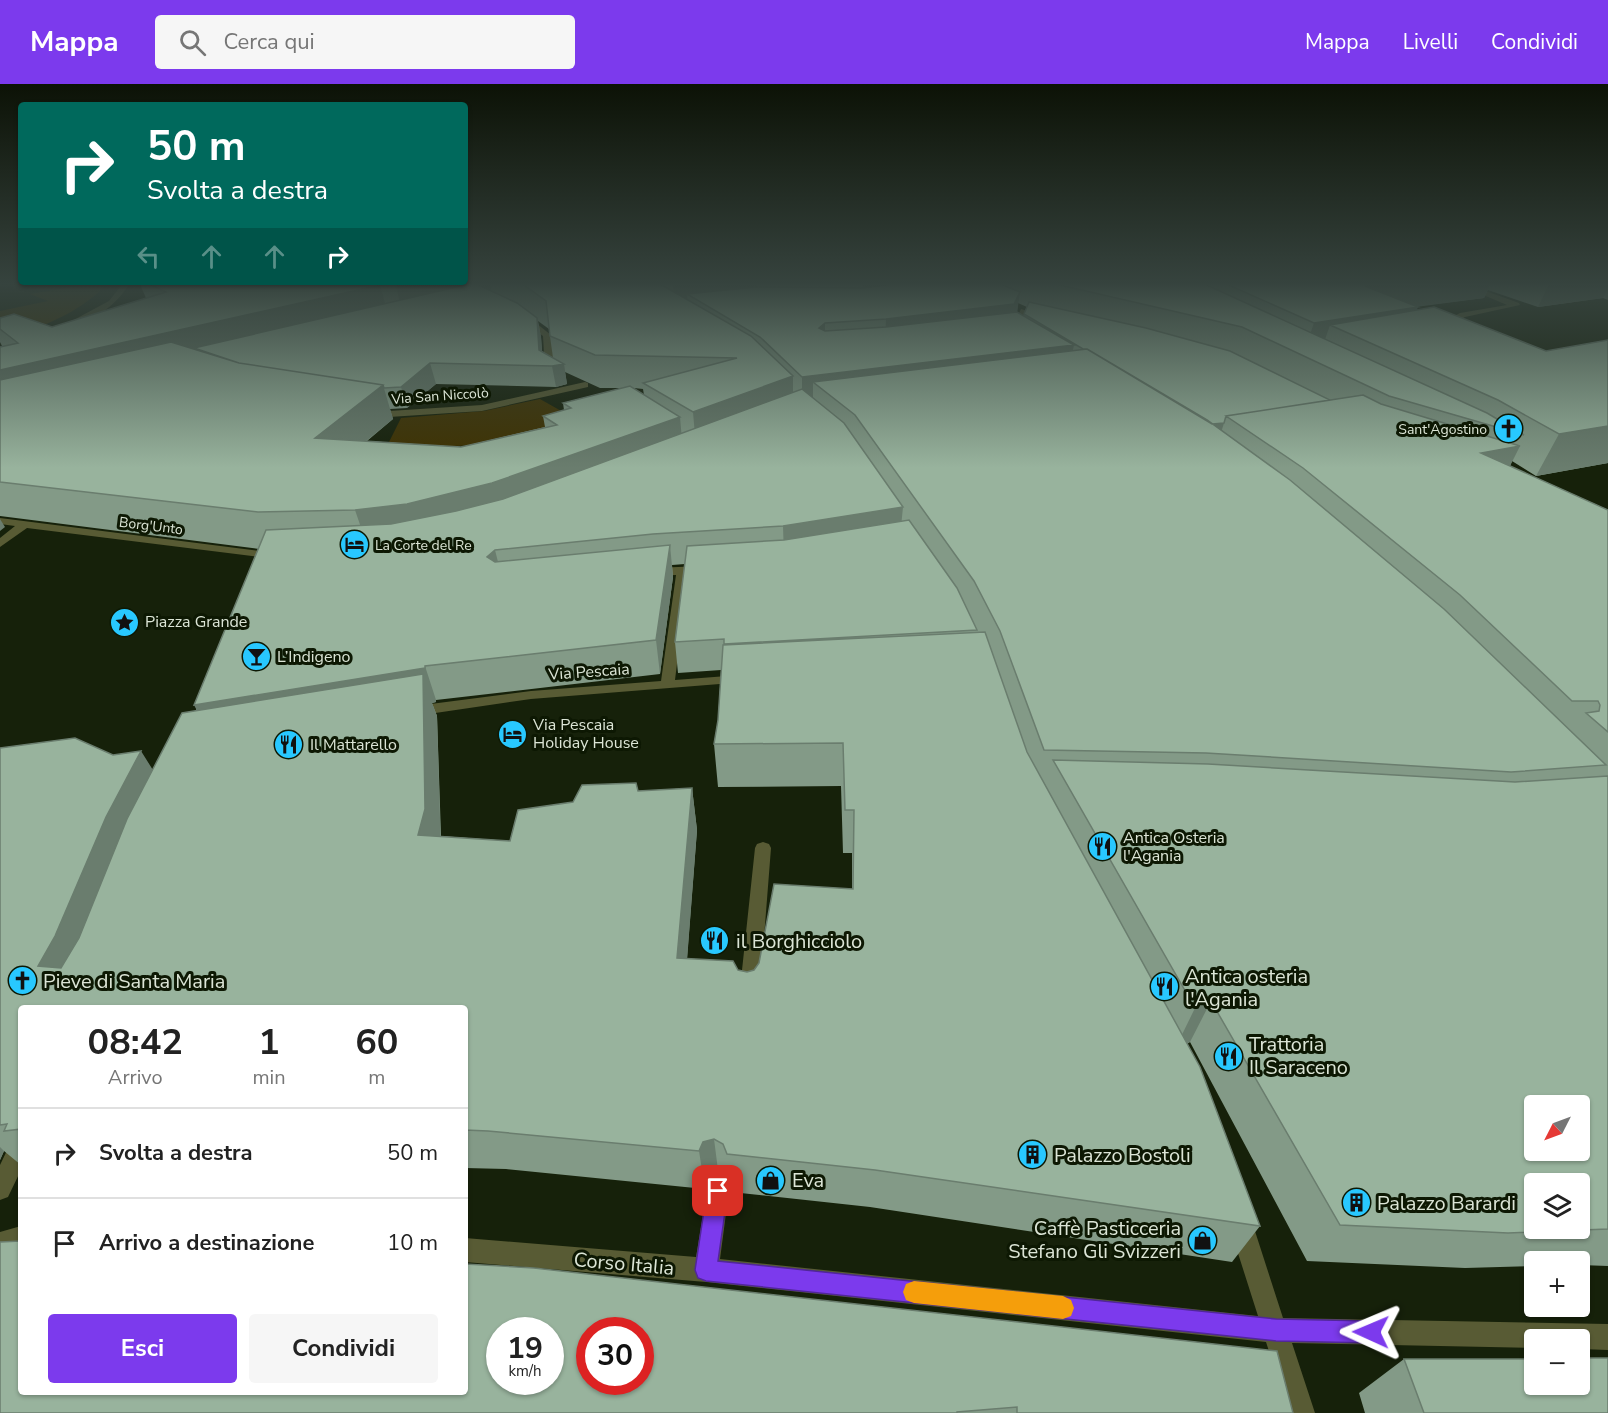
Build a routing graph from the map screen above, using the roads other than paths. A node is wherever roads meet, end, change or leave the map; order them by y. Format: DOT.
graph roads {
  1 [pos="548,344"];
  2 [pos="558,374"];
  3 [pos="567,378"];
  4 [pos="585,385"];
  5 [pos="594,390"];
  6 [pos="357,410"];
  7 [pos="0,521"];
  8 [pos="25,524"];
  9 [pos="0,544"];
  10 [pos="276,560"];
  11 [pos="719,569"];
  12 [pos="682,571"];
  13 [pos="646,573"];
  14 [pos="750,678"];
  15 [pos="667,685"];
  16 [pos="395,714"];
  17 [pos="763,848"];
  18 [pos="748,1004"];
  19 [pos="18,1152"];
  20 [pos="0,1189"];
  21 [pos="718,1191"];
  22 [pos="1235,1210"];
  23 [pos="18,1239"];
  24 [pos="0,1244"];
  25 [pos="468,1250"];
  26 [pos="706,1270"];
  27 [pos="1276,1330"];
  28 [pos="1608,1337"];
  29 [pos="1302,1413"];
  1 -- 2 [label="street"];
  3 -- 4 [label="street"];
  4 -- 5 [label="street"];
  4 -- 6 [label="street, Via San Niccolò"];
  7 -- 8 [label="street, Borg'Unto"];
  8 -- 9 [label="street"];
  8 -- 10 [label="street, Borg'Unto"];
  11 -- 12 [label="street"];
  12 -- 13 [label="street"];
  12 -- 15 [label="street"];
  14 -- 15 [label="street, Via Pescaia"];
  15 -- 16 [label="street, Via Pescaia"];
  17 -- 18 [label="street"];
  19 -- 20 [label="street"];
  21 -- 26 [label="street"];
  22 -- 27 [label="street"];
  23 -- 24 [label="street"];
  25 -- 26 [label="street, Corso Italia"];
  26 -- 27 [label="street, Corso Italia"];
  27 -- 28 [label="street, Corso Italia"];
  27 -- 29 [label="street"];
}
